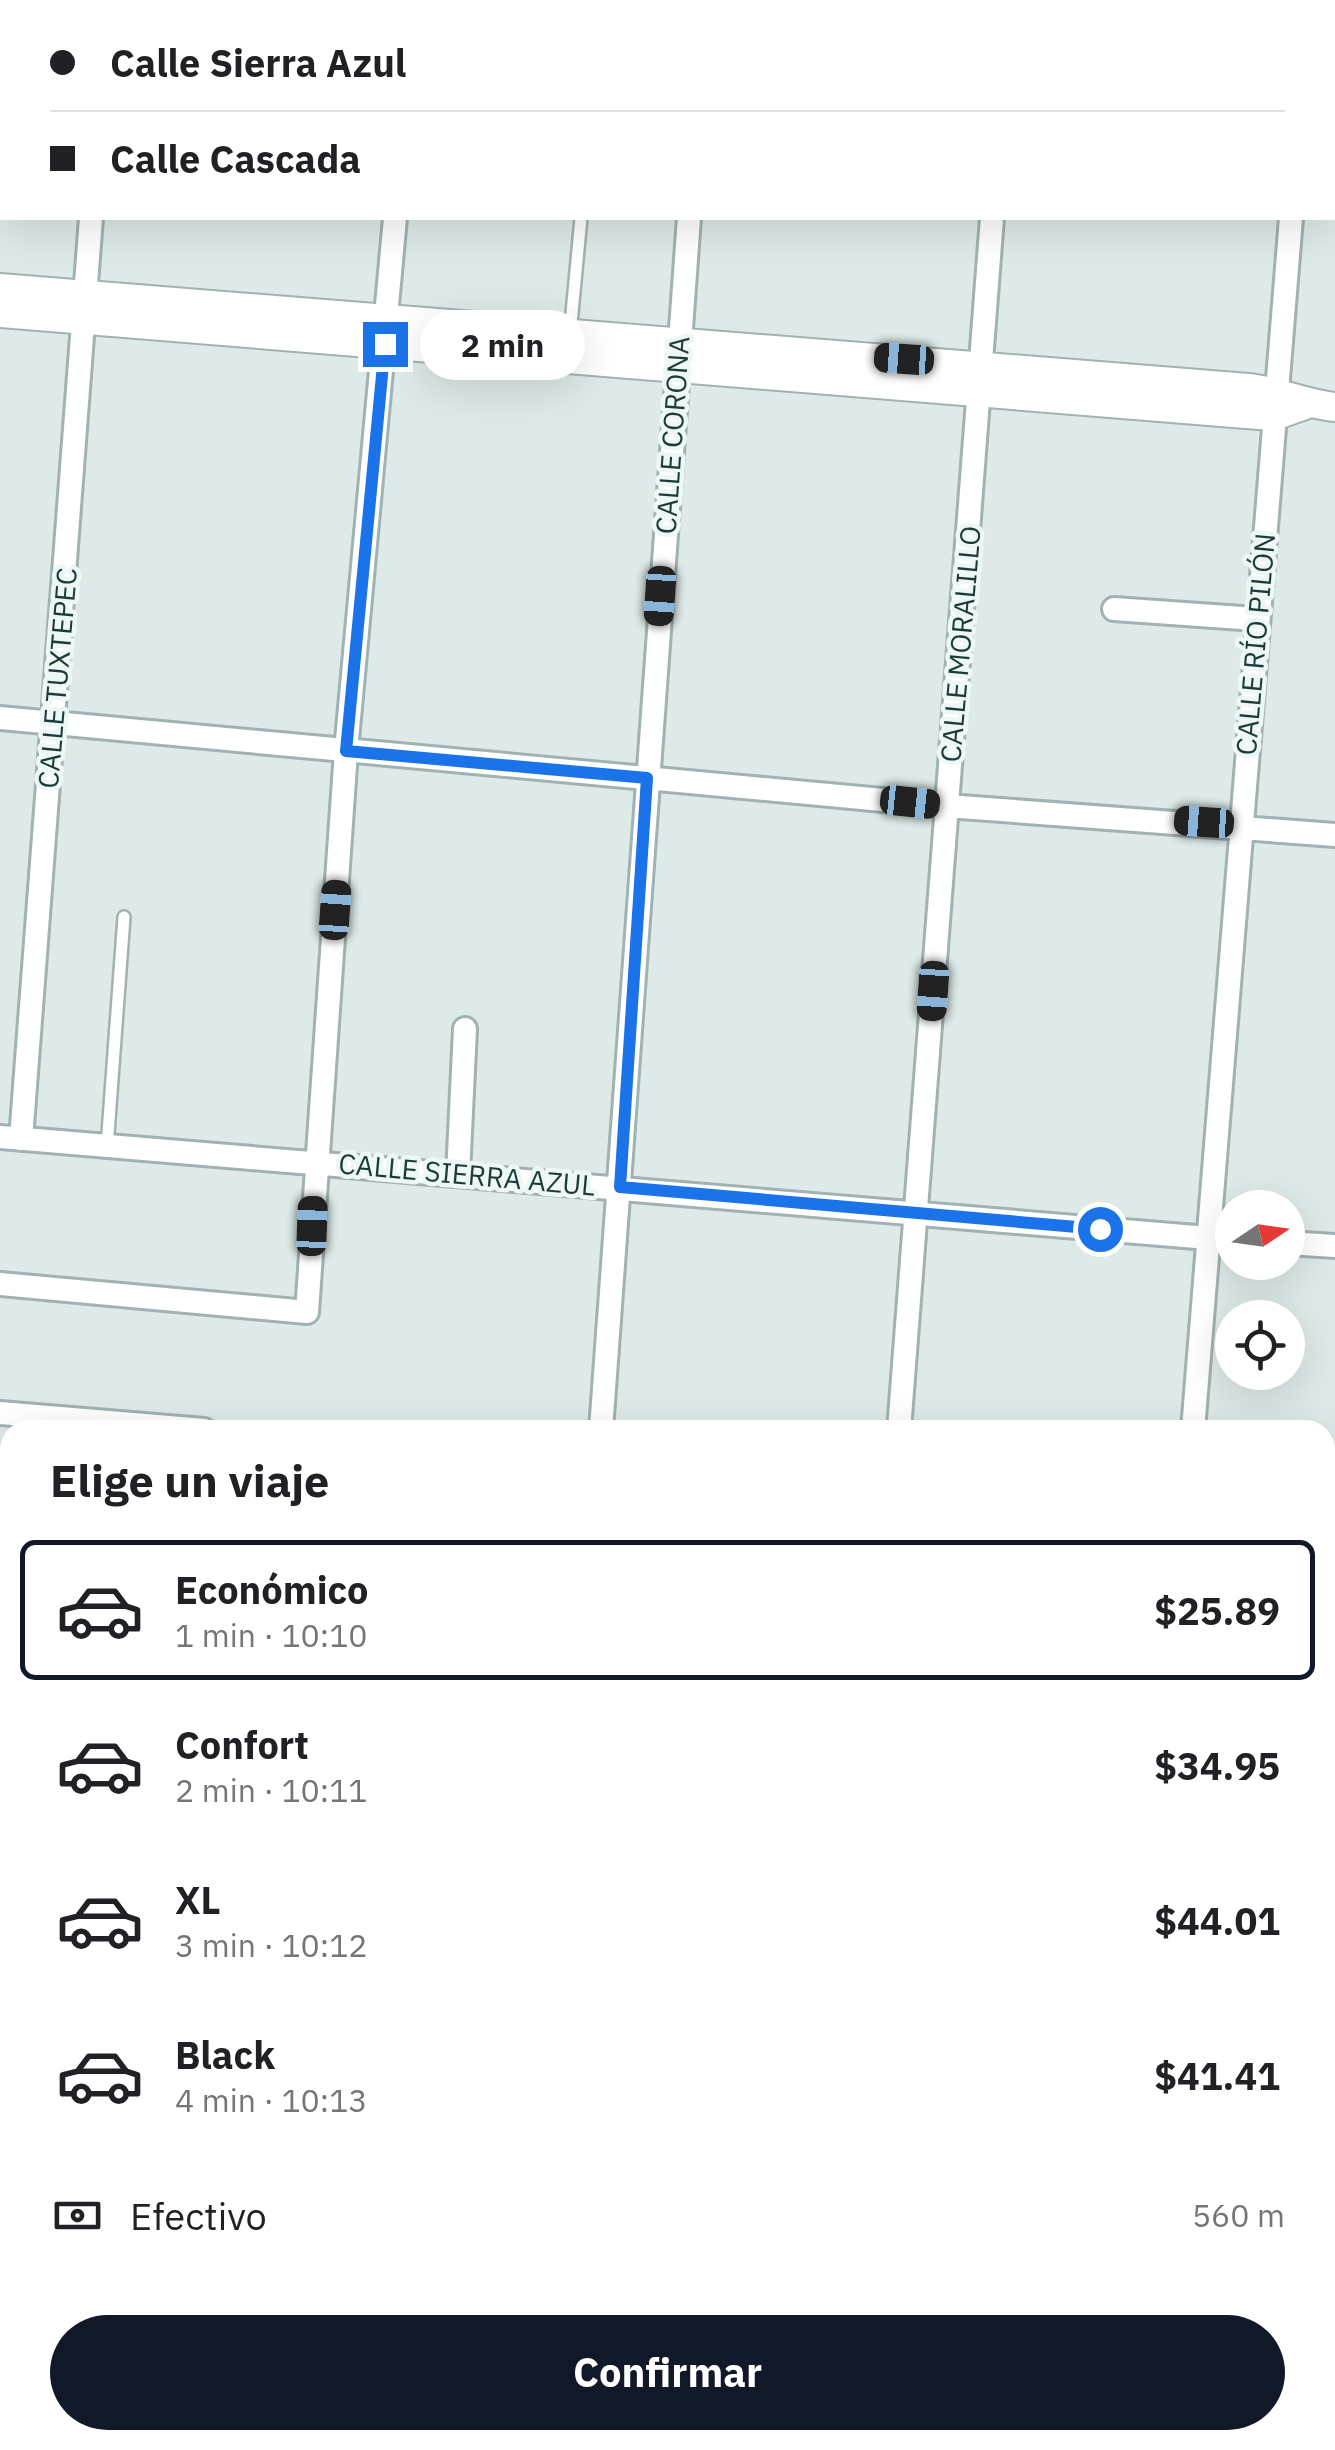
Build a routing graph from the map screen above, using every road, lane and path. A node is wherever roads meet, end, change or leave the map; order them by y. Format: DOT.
graph roads {
  1 [pos="91,220"];
  2 [pos="395,220"];
  3 [pos="580,220"];
  4 [pos="689,220"];
  5 [pos="992,220"];
  6 [pos="1292,220"];
  7 [pos="0,288"];
  8 [pos="85,308"];
  9 [pos="0,313"];
  10 [pos="386,332"];
  11 [pos="570,334"];
  12 [pos="678,354"];
  13 [pos="979,378"];
  14 [pos="1275,403"];
  15 [pos="1335,407"];
  16 [pos="1114,609"];
  17 [pos="1256,619"];
  18 [pos="0,718"];
  19 [pos="54,722"];
  20 [pos="346,751"];
  21 [pos="647,778"];
  22 [pos="947,806"];
  23 [pos="1240,824"];
  24 [pos="1335,835"];
  25 [pos="124,917"];
  26 [pos="465,1029"];
  27 [pos="10,1138"];
  28 [pos="108,1147"];
  29 [pos="315,1162"];
  30 [pos="458,1174"];
  31 [pos="620,1187"];
  32 [pos="1224,1190"];
  33 [pos="916,1213"];
  34 [pos="1215,1238"];
  35 [pos="1305,1244"];
  36 [pos="1335,1246"];
  37 [pos="1216,1280"];
  38 [pos="0,1284"];
  39 [pos="0,1413"];
  40 [pos="84,1420"];
  41 [pos="602,1420"];
  42 [pos="901,1420"];
  43 [pos="1195,1420"];
  1 -- 8 [label="street, CALLE TUXTEPEC"];
  2 -- 10 [label="street"];
  3 -- 11 [label="lane"];
  4 -- 12 [label="street, CALLE CORONA"];
  5 -- 13 [label="street, CALLE MORALILLO"];
  6 -- 14 [label="street, CALLE RÍO PILÓN"];
  7 -- 8 [label="street"];
  8 -- 9 [label="street"];
  8 -- 10 [label="street"];
  8 -- 19 [label="street, CALLE TUXTEPEC"];
  10 -- 11 [label="street"];
  10 -- 12 [label="street"];
  10 -- 20 [label="street"];
  11 -- 12 [label="street"];
  12 -- 13 [label="street"];
  12 -- 21 [label="street, CALLE CORONA"];
  13 -- 14 [label="street"];
  13 -- 22 [label="street, CALLE MORALILLO"];
  14 -- 15 [label="street"];
  14 -- 17 [label="street, CALLE RÍO PILÓN"];
  16 -- 17 [label="street"];
  17 -- 23 [label="street, CALLE RÍO PILÓN"];
  18 -- 19 [label="street"];
  19 -- 20 [label="street"];
  19 -- 27 [label="street, CALLE TUXTEPEC"];
  20 -- 21 [label="street"];
  20 -- 29 [label="street"];
  21 -- 22 [label="street"];
  21 -- 31 [label="street, CALLE CORONA"];
  22 -- 23 [label="street"];
  22 -- 33 [label="street, CALLE MORALILLO"];
  23 -- 24 [label="street"];
  23 -- 32 [label="street, CALLE RÍO PILÓN"];
  25 -- 28 [label="lane"];
  26 -- 30 [label="street"];
  27 -- 28 [label="street, CALLE SIERRA AZUL"];
  28 -- 29 [label="street, CALLE SIERRA AZUL"];
  29 -- 30 [label="street, CALLE SIERRA AZUL"];
  29 -- 38 [label="street"];
  30 -- 31 [label="street, CALLE SIERRA AZUL"];
  31 -- 33 [label="street, CALLE SIERRA AZUL"];
  31 -- 41 [label="street, CALLE CORONA"];
  33 -- 34 [label="street, CALLE SIERRA AZUL"];
  33 -- 42 [label="street, CALLE MORALILLO"];
  35 -- 36 [label="street"];
  37 -- 43 [label="street, CALLE RÍO PILÓN"];
  39 -- 40 [label="street"];
}
